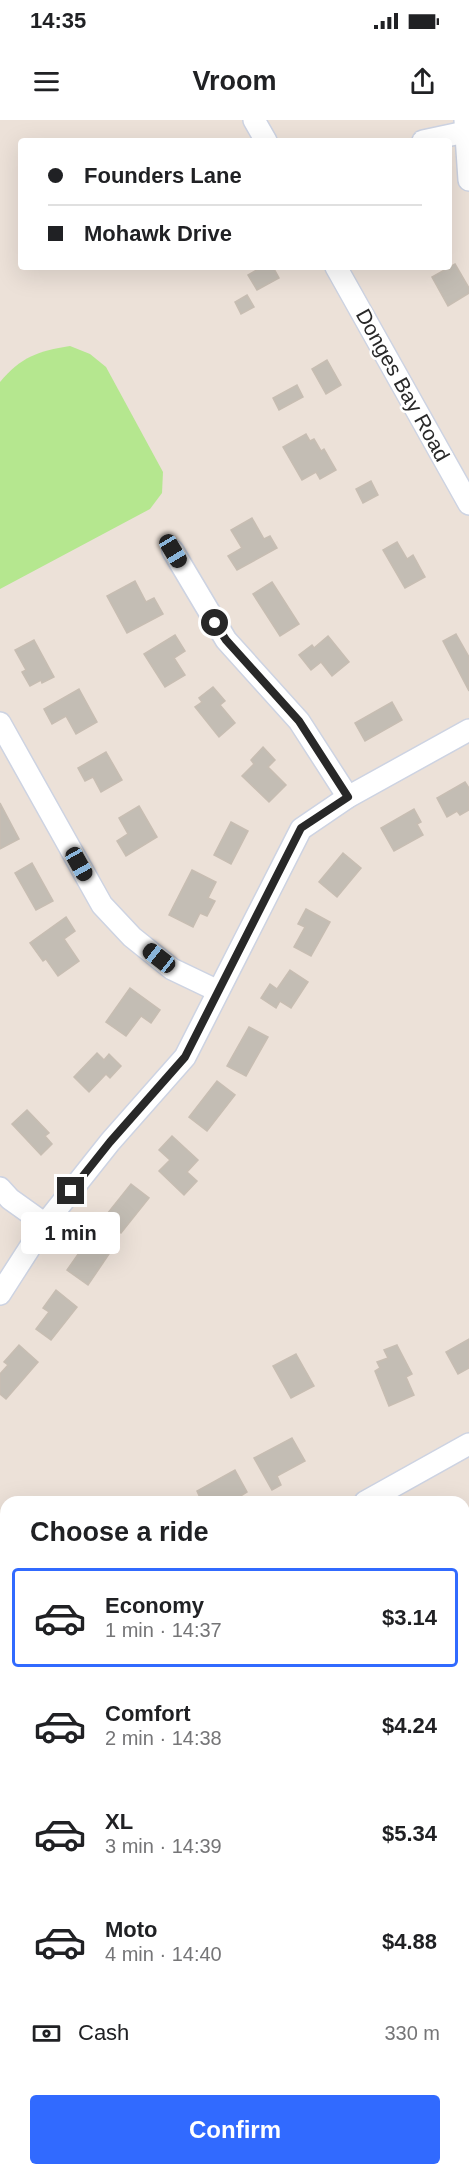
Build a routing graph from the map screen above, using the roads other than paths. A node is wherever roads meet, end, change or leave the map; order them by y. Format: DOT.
graph roads {
  1 [pos="254,120"];
  2 [pos="465,126"];
  3 [pos="264,138"];
  4 [pos="431,138"];
  5 [pos="469,180"];
  6 [pos="338,270"];
  7 [pos="469,504"];
  8 [pos="173,551"];
  9 [pos="0,723"];
  10 [pos="469,730"];
  11 [pos="348,797"];
  12 [pos="218,991"];
  13 [pos="0,1188"];
  14 [pos="45,1224"];
  15 [pos="0,1294"];
  16 [pos="469,1444"];
  17 [pos="376,1496"];
  1 -- 3 [label="street"];
  2 -- 4 [label="street"];
  2 -- 5 [label="street"];
  6 -- 7 [label="street, Donges Bay Road"];
  8 -- 11 [label="street"];
  9 -- 12 [label="street"];
  10 -- 11 [label="street"];
  11 -- 12 [label="street"];
  12 -- 14 [label="street"];
  13 -- 14 [label="street"];
  14 -- 15 [label="street"];
  16 -- 17 [label="street"];
}
